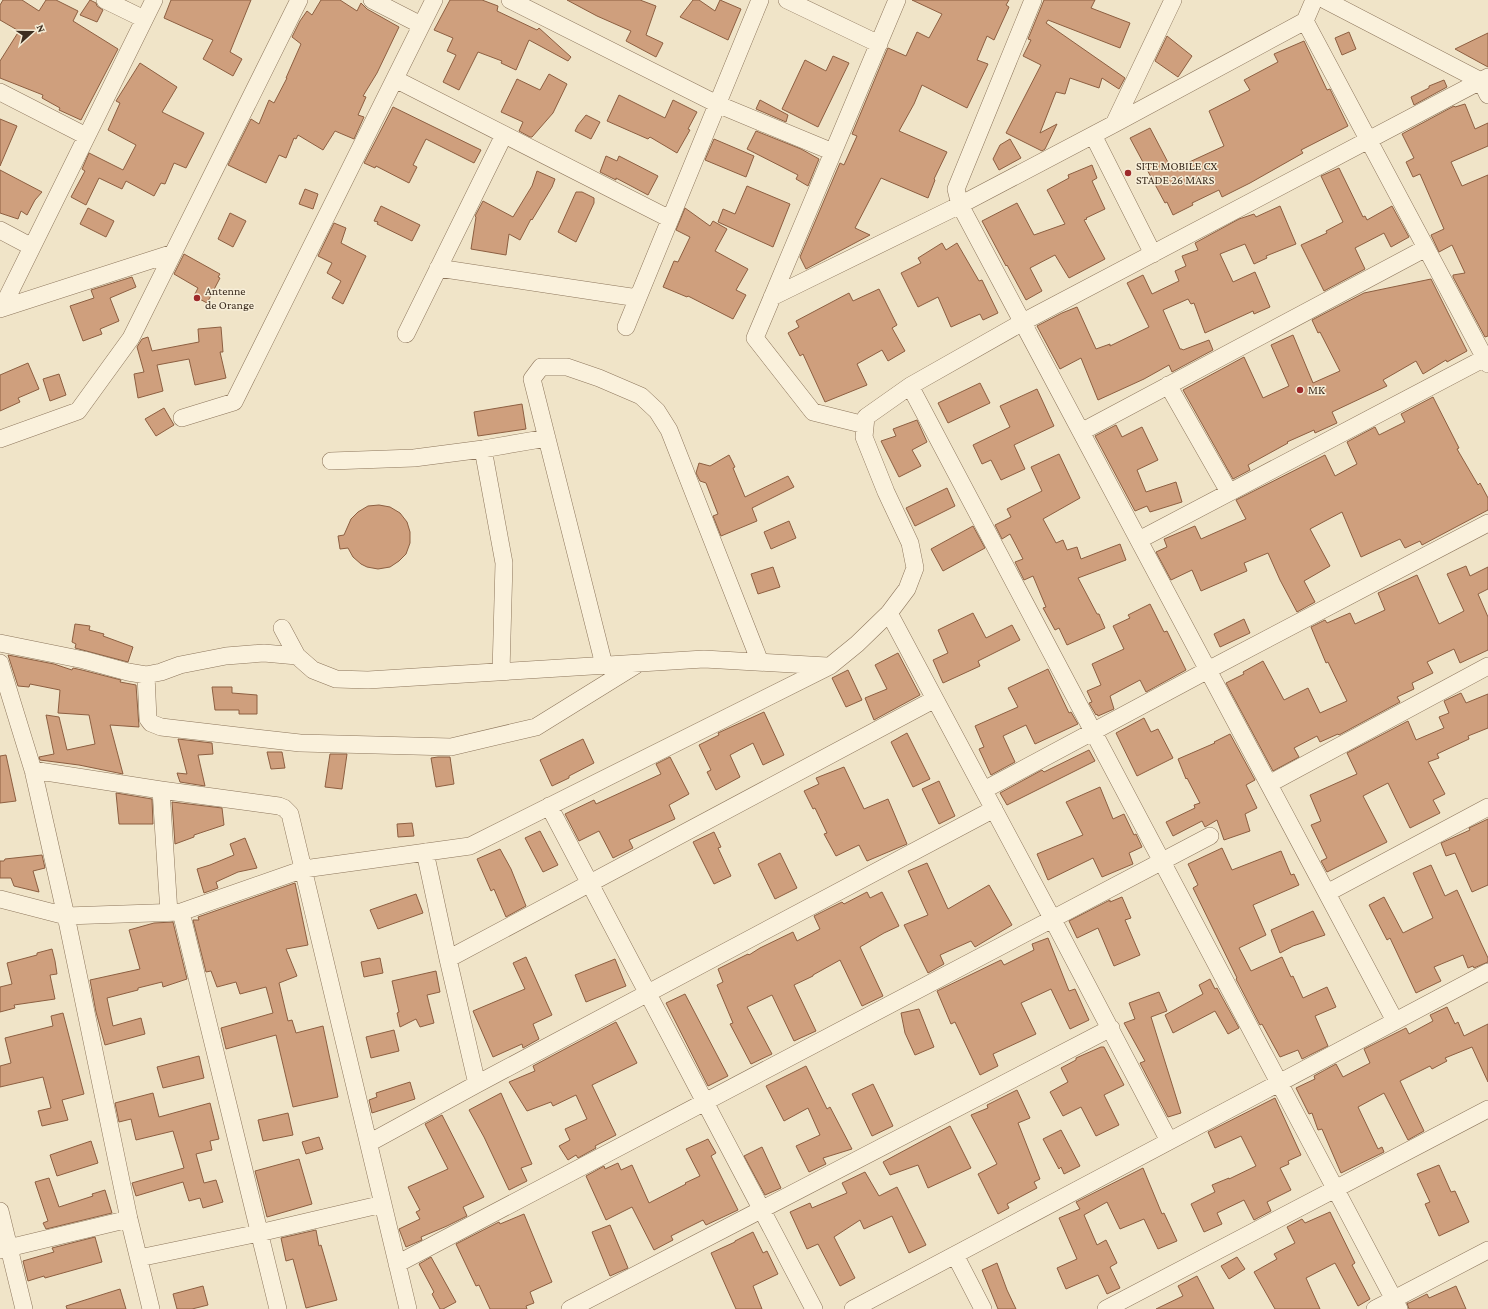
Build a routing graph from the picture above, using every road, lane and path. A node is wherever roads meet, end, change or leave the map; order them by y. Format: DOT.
graph roads {
  1 [pos="105,0"];
  2 [pos="154,0"];
  3 [pos="299,0"];
  4 [pos="372,0"];
  5 [pos="434,0"];
  6 [pos="510,0"];
  7 [pos="760,0"];
  8 [pos="787,0"];
  9 [pos="897,0"];
  10 [pos="1033,0"];
  11 [pos="1173,0"];
  12 [pos="1314,0"];
  13 [pos="1325,0"];
  14 [pos="144,19"];
  15 [pos="1305,21"];
  16 [pos="422,25"];
  17 [pos="879,44"];
  18 [pos="394,79"];
  19 [pos="1486,84"];
  20 [pos="0,92"];
  21 [pos="717,104"];
  22 [pos="1114,124"];
  23 [pos="504,135"];
  24 [pos="1093,135"];
  25 [pos="86,136"];
  26 [pos="1369,140"];
  27 [pos="833,152"];
  28 [pos="960,205"];
  29 [pos="670,220"];
  30 [pos="0,230"];
  31 [pos="32,247"];
  32 [pos="1426,248"];
  33 [pos="173,253"];
  34 [pos="1153,254"];
  35 [pos="438,268"];
  36 [pos="772,297"];
  37 [pos="638,298"];
  38 [pos="1,309"];
  39 [pos="1023,322"];
  40 [pos="626,327"];
  41 [pos="406,334"];
  42 [pos="1486,361"];
  43 [pos="1168,385"];
  44 [pos="910,386"];
  45 [pos="182,418"];
  46 [pos="865,425"];
  47 [pos="1081,432"];
  48 [pos="547,438"];
  49 [pos="0,439"];
  50 [pos="483,449"];
  51 [pos="331,461"];
  52 [pos="1229,492"];
  53 [pos="1488,523"];
  54 [pos="1139,540"];
  55 [pos="889,614"];
  56 [pos="282,628"];
  57 [pos="0,643"];
  58 [pos="297,656"];
  59 [pos="760,662"];
  60 [pos="0,663"];
  61 [pos="638,663"];
  62 [pos="604,666"];
  63 [pos="830,666"];
  64 [pos="1488,666"];
  65 [pos="1208,670"];
  66 [pos="501,672"];
  67 [pos="146,675"];
  68 [pos="935,699"];
  69 [pos="1094,732"];
  70 [pos="33,770"];
  71 [pos="1269,784"];
  72 [pos="160,790"];
  73 [pos="984,790"];
  74 [pos="549,806"];
  75 [pos="1488,807"];
  76 [pos="994,809"];
  77 [pos="1210,836"];
  78 [pos="425,852"];
  79 [pos="1162,862"];
  80 [pos="304,869"];
  81 [pos="590,883"];
  82 [pos="1327,893"];
  83 [pos="0,899"];
  84 [pos="175,912"];
  85 [pos="66,916"];
  86 [pos="1053,920"];
  87 [pos="448,959"];
  88 [pos="1488,972"];
  89 [pos="648,993"];
  90 [pos="1395,1021"];
  91 [pos="1111,1028"];
  92 [pos="1279,1083"];
  93 [pos="477,1084"];
  94 [pos="705,1102"];
  95 [pos="1488,1109"];
  96 [pos="1170,1141"];
  97 [pos="369,1143"];
  98 [pos="1335,1189"];
  99 [pos="383,1204"];
  100 [pos="762,1209"];
  101 [pos="0,1211"];
  102 [pos="129,1219"];
  103 [pos="259,1233"];
  104 [pos="4,1249"];
  105 [pos="1488,1250"];
  106 [pos="955,1255"];
  107 [pos="139,1258"];
  108 [pos="397,1264"];
  109 [pos="1396,1304"];
  110 [pos="24,1309"];
  111 [pos="151,1309"];
  112 [pos="278,1309"];
  113 [pos="408,1309"];
  114 [pos="570,1309"];
  115 [pos="814,1309"];
  116 [pos="853,1309"];
  117 [pos="983,1309"];
  118 [pos="1106,1309"];
  119 [pos="1375,1309"];
  1 -- 14 [label="street"];
  2 -- 14 [label="street"];
  3 -- 33 [label="street"];
  4 -- 16 [label="street"];
  5 -- 16 [label="street"];
  6 -- 21 [label="street"];
  7 -- 21 [label="street"];
  8 -- 17 [label="street"];
  9 -- 17 [label="street"];
  10 -- 28 [label="street"];
  11 -- 22 [label="street"];
  12 -- 15 [label="street"];
  13 -- 19 [label="street"];
  14 -- 25 [label="street"];
  15 -- 22 [label="street"];
  15 -- 26 [label="street"];
  16 -- 18 [label="street"];
  17 -- 27 [label="street"];
  18 -- 23 [label="street"];
  18 -- 45 [label="street"];
  19 -- 26 [label="street"];
  20 -- 25 [label="street"];
  21 -- 27 [label="street"];
  21 -- 29 [label="street"];
  22 -- 24 [label="street"];
  23 -- 29 [label="street"];
  23 -- 35 [label="street"];
  24 -- 28 [label="street"];
  24 -- 34 [label="street"];
  25 -- 31 [label="street"];
  26 -- 32 [label="street"];
  26 -- 34 [label="street"];
  27 -- 36 [label="street"];
  28 -- 36 [label="street"];
  28 -- 39 [label="street"];
  29 -- 37 [label="street"];
  30 -- 31 [label="street"];
  31 -- 38 [label="street"];
  32 -- 42 [label="street"];
  32 -- 43 [label="street"];
  33 -- 38 [label="street"];
  33 -- 49 [label="street"];
  34 -- 39 [label="street"];
  35 -- 37 [label="street"];
  35 -- 41 [label="street"];
  36 -- 46 [label="street"];
  37 -- 40 [label="street"];
  39 -- 44 [label="street"];
  39 -- 47 [label="street"];
  42 -- 52 [label="street"];
  43 -- 47 [label="street"];
  43 -- 52 [label="street"];
  44 -- 46 [label="street"];
  44 -- 69 [label="street"];
  46 -- 55 [label="street"];
  47 -- 54 [label="street"];
  48 -- 50 [label="street"];
  48 -- 59 [label="street"];
  48 -- 62 [label="street"];
  50 -- 51 [label="street"];
  50 -- 66 [label="street"];
  52 -- 54 [label="street"];
  53 -- 65 [label="street"];
  54 -- 65 [label="street"];
  55 -- 63 [label="street"];
  55 -- 68 [label="street"];
  56 -- 58 [label="street"];
  57 -- 67 [label="street"];
  58 -- 66 [label="street"];
  58 -- 67 [label="street"];
  59 -- 61 [label="street"];
  59 -- 63 [label="street"];
  60 -- 70 [label="street"];
  61 -- 62 [label="street"];
  61 -- 67 [label="street"];
  62 -- 66 [label="street"];
  63 -- 74 [label="street"];
  64 -- 71 [label="street"];
  65 -- 69 [label="street"];
  65 -- 71 [label="street"];
  68 -- 73 [label="street"];
  68 -- 81 [label="street"];
  69 -- 73 [label="street"];
  69 -- 79 [label="street"];
  70 -- 72 [label="street"];
  70 -- 85 [label="street"];
  71 -- 82 [label="street"];
  72 -- 80 [label="street"];
  72 -- 84 [label="street"];
  73 -- 76 [label="street"];
  74 -- 78 [label="street"];
  74 -- 81 [label="street"];
  75 -- 82 [label="street"];
  76 -- 86 [label="street"];
  76 -- 89 [label="street"];
  77 -- 79 [label="street"];
  78 -- 80 [label="street"];
  78 -- 87 [label="street"];
  79 -- 86 [label="street"];
  79 -- 92 [label="street"];
  80 -- 84 [label="street"];
  80 -- 97 [label="street"];
  81 -- 87 [label="street"];
  81 -- 89 [label="street"];
  82 -- 90 [label="street"];
  83 -- 85 [label="street"];
  84 -- 85 [label="street"];
  84 -- 103 [label="street"];
  85 -- 102 [label="street"];
  86 -- 91 [label="street"];
  86 -- 94 [label="street"];
  87 -- 93 [label="street"];
  88 -- 90 [label="street"];
  89 -- 93 [label="street"];
  89 -- 94 [label="street"];
  90 -- 92 [label="street"];
  91 -- 96 [label="street"];
  91 -- 100 [label="street"];
  92 -- 96 [label="street"];
  92 -- 98 [label="street"];
  93 -- 97 [label="street"];
  94 -- 100 [label="street"];
  94 -- 108 [label="street"];
  95 -- 98 [label="street"];
  96 -- 106 [label="street"];
  97 -- 99 [label="street"];
  98 -- 109 [label="street"];
  98 -- 118 [label="street"];
  99 -- 103 [label="street"];
  99 -- 108 [label="street"];
  100 -- 114 [label="street"];
  100 -- 115 [label="street"];
  101 -- 104 [label="street"];
  102 -- 104 [label="street"];
  102 -- 107 [label="street"];
  103 -- 107 [label="street"];
  103 -- 112 [label="street"];
  104 -- 110 [label="street"];
  105 -- 109 [label="street"];
  106 -- 116 [label="street"];
  106 -- 117 [label="street"];
  107 -- 111 [label="street"];
  108 -- 113 [label="street"];
  109 -- 119 [label="street"];
}
